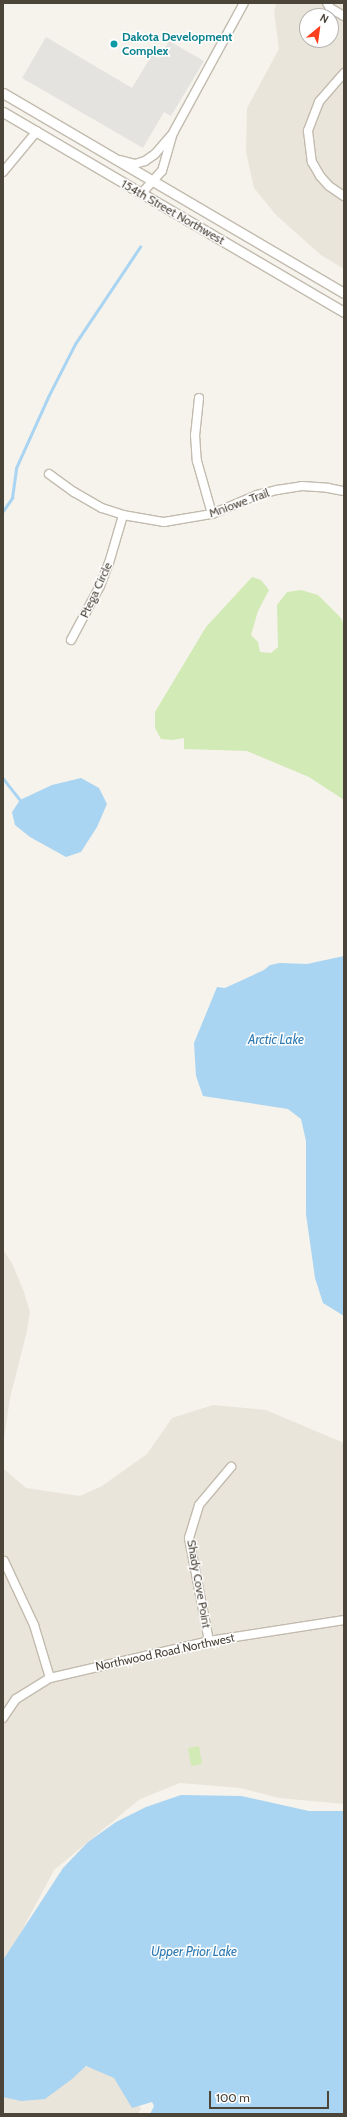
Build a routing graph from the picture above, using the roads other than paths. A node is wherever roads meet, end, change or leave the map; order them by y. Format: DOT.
graph roads {
  1 [pos="244,3"];
  2 [pos="327,3"];
  3 [pos="344,16"];
  4 [pos="344,73"];
  5 [pos="3,93"];
  6 [pos="3,112"];
  7 [pos="37,131"];
  8 [pos="173,133"];
  9 [pos="115,159"];
  10 [pos="3,172"];
  11 [pos="153,181"];
  12 [pos="141,194"];
  13 [pos="344,196"];
  14 [pos="344,293"];
  15 [pos="344,312"];
  16 [pos="199,398"];
  17 [pos="49,474"];
  18 [pos="344,491"];
  19 [pos="212,514"];
  20 [pos="123,516"];
  21 [pos="71,640"];
  22 [pos="231,1467"];
  23 [pos="4,1561"];
  24 [pos="344,1620"];
  25 [pos="209,1641"];
  26 [pos="50,1678"];
  27 [pos="3,1718"];
  1 -- 8 [label="street"];
  2 -- 3 [label="street"];
  4 -- 13 [label="street"];
  5 -- 9 [label="street, 154th Street Northwest"];
  6 -- 7 [label="street, 154th Street Northwest"];
  7 -- 10 [label="street"];
  7 -- 12 [label="street, 154th Street Northwest"];
  8 -- 9 [label="street"];
  8 -- 11 [label="street"];
  9 -- 11 [label="street, 154th Street Northwest"];
  11 -- 12 [label="street"];
  11 -- 14 [label="street, 154th Street Northwest"];
  12 -- 15 [label="street, 154th Street Northwest"];
  16 -- 19 [label="street"];
  17 -- 20 [label="street, Mniowe Trail"];
  18 -- 19 [label="street, Mniowe Trail"];
  19 -- 20 [label="street, Mniowe Trail"];
  20 -- 21 [label="street, Ptega Circle"];
  22 -- 25 [label="street, Shady Cove Point"];
  23 -- 26 [label="street"];
  24 -- 25 [label="street, Northwood Road Northwest"];
  25 -- 26 [label="street, Northwood Road Northwest"];
  26 -- 27 [label="street, Northwood Road Northwest"];
}
